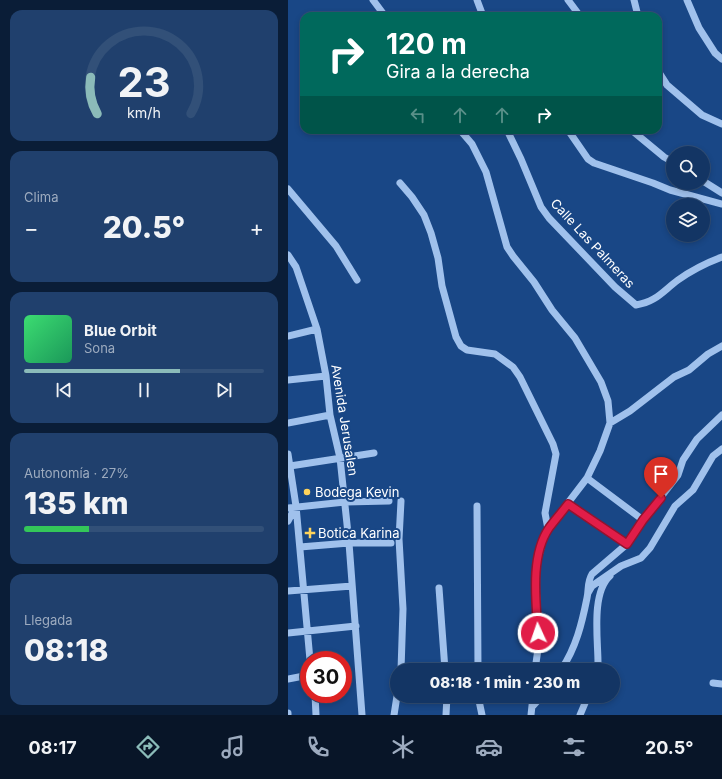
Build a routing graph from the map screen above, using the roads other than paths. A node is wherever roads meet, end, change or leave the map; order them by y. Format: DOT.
graph roads {
  1 [pos="373,0"];
  2 [pos="477,0"];
  3 [pos="568,0"];
  4 [pos="634,0"];
  5 [pos="687,0"];
  6 [pos="382,12"];
  7 [pos="482,12"];
  8 [pos="577,12"];
  9 [pos="637,12"];
  10 [pos="722,59"];
  11 [pos="662,77"];
  12 [pos="722,124"];
  13 [pos="463,134"];
  14 [pos="509,134"];
  15 [pos="571,134"];
  16 [pos="635,134"];
  17 [pos="666,158"];
  18 [pos="400,183"];
  19 [pos="710,185"];
  20 [pos="288,189"];
  21 [pos="722,193"];
  22 [pos="722,204"];
  23 [pos="722,257"];
  24 [pos="289,258"];
  25 [pos="357,280"];
  26 [pos="317,328"];
  27 [pos="288,336"];
  28 [pos="722,346"];
  29 [pos="326,376"];
  30 [pos="288,380"];
  31 [pos="330,415"];
  32 [pos="722,415"];
  33 [pos="288,423"];
  34 [pos="610,423"];
  35 [pos="722,449"];
  36 [pos="374,453"];
  37 [pos="288,454"];
  38 [pos="340,458"];
  39 [pos="289,470"];
  40 [pos="587,478"];
  41 [pos="401,500"];
  42 [pos="389,501"];
  43 [pos="346,502"];
  44 [pos="568,504"];
  45 [pos="296,506"];
  46 [pos="477,506"];
  47 [pos="288,508"];
  48 [pos="643,520"];
  49 [pos="288,521"];
  50 [pos="548,529"];
  51 [pos="349,543"];
  52 [pos="392,543"];
  53 [pos="627,544"];
  54 [pos="300,547"];
  55 [pos="620,566"];
  56 [pos="352,586"];
  57 [pos="439,588"];
  58 [pos="305,591"];
  59 [pos="288,592"];
  60 [pos="588,594"];
  61 [pos="356,626"];
  62 [pos="307,632"];
  63 [pos="288,633"];
  64 [pos="309,651"];
  65 [pos="401,663"];
  66 [pos="444,663"];
  67 [pos="478,663"];
  68 [pos="536,663"];
  69 [pos="565,663"];
  70 [pos="598,663"];
  71 [pos="300,677"];
  72 [pos="288,679"];
  73 [pos="713,683"];
  74 [pos="722,684"];
  75 [pos="315,703"];
  76 [pos="396,703"];
  77 [pos="447,703"];
  78 [pos="479,703"];
  79 [pos="532,703"];
  80 [pos="536,703"];
  81 [pos="585,703"];
  82 [pos="532,707"];
  83 [pos="316,715"];
  84 [pos="362,715"];
  85 [pos="394,715"];
  86 [pos="446,715"];
  87 [pos="482,715"];
  88 [pos="531,715"];
  89 [pos="580,715"];
  1 -- 6 [label="street"];
  2 -- 7 [label="street"];
  3 -- 8 [label="street"];
  4 -- 9 [label="street"];
  5 -- 10 [label="street"];
  11 -- 12 [label="street"];
  13 -- 34 [label="street"];
  14 -- 23 [label="street, Calle Las Palmeras"];
  15 -- 22 [label="street"];
  16 -- 17 [label="street"];
  18 -- 50 [label="street"];
  19 -- 21 [label="street"];
  20 -- 25 [label="street"];
  24 -- 26 [label="street, Avenida Jerusalen"];
  26 -- 27 [label="street"];
  26 -- 29 [label="street, Avenida Jerusalen"];
  28 -- 34 [label="street"];
  29 -- 30 [label="street"];
  29 -- 31 [label="street, Avenida Jerusalen"];
  31 -- 33 [label="street"];
  31 -- 38 [label="street, Avenida Jerusalen"];
  32 -- 48 [label="street"];
  34 -- 40 [label="street"];
  35 -- 55 [label="street"];
  36 -- 38 [label="street"];
  37 -- 39 [label="street"];
  38 -- 39 [label="street"];
  38 -- 43 [label="street, Avenida Jerusalen"];
  39 -- 45 [label="street"];
  40 -- 44 [label="street"];
  40 -- 48 [label="street"];
  41 -- 65 [label="street"];
  42 -- 43 [label="street"];
  43 -- 45 [label="street"];
  43 -- 51 [label="street, Avenida Jerusalen"];
  44 -- 50 [label="street"];
  44 -- 53 [label="street"];
  45 -- 47 [label="street"];
  45 -- 49 [label="street"];
  45 -- 54 [label="street"];
  46 -- 67 [label="street"];
  48 -- 53 [label="street"];
  50 -- 68 [label="street"];
  51 -- 52 [label="street"];
  51 -- 54 [label="street"];
  51 -- 56 [label="street, Avenida Jerusalen"];
  53 -- 60 [label="street"];
  54 -- 58 [label="street"];
  55 -- 60 [label="street"];
  55 -- 70 [label="street"];
  56 -- 58 [label="street"];
  56 -- 61 [label="street, Avenida Jerusalen"];
  57 -- 66 [label="street"];
  58 -- 59 [label="street"];
  58 -- 62 [label="street"];
  60 -- 69 [label="street"];
  61 -- 62 [label="street"];
  61 -- 84 [label="street, Avenida Jerusalen"];
  62 -- 63 [label="street"];
  62 -- 64 [label="street"];
  71 -- 72 [label="street"];
  73 -- 74 [label="street"];
  75 -- 83 [label="street"];
  76 -- 85 [label="street"];
  77 -- 86 [label="street"];
  78 -- 87 [label="street"];
  79 -- 82 [label="street"];
  80 -- 82 [label="street"];
  81 -- 89 [label="street"];
  82 -- 88 [label="street"];
}
